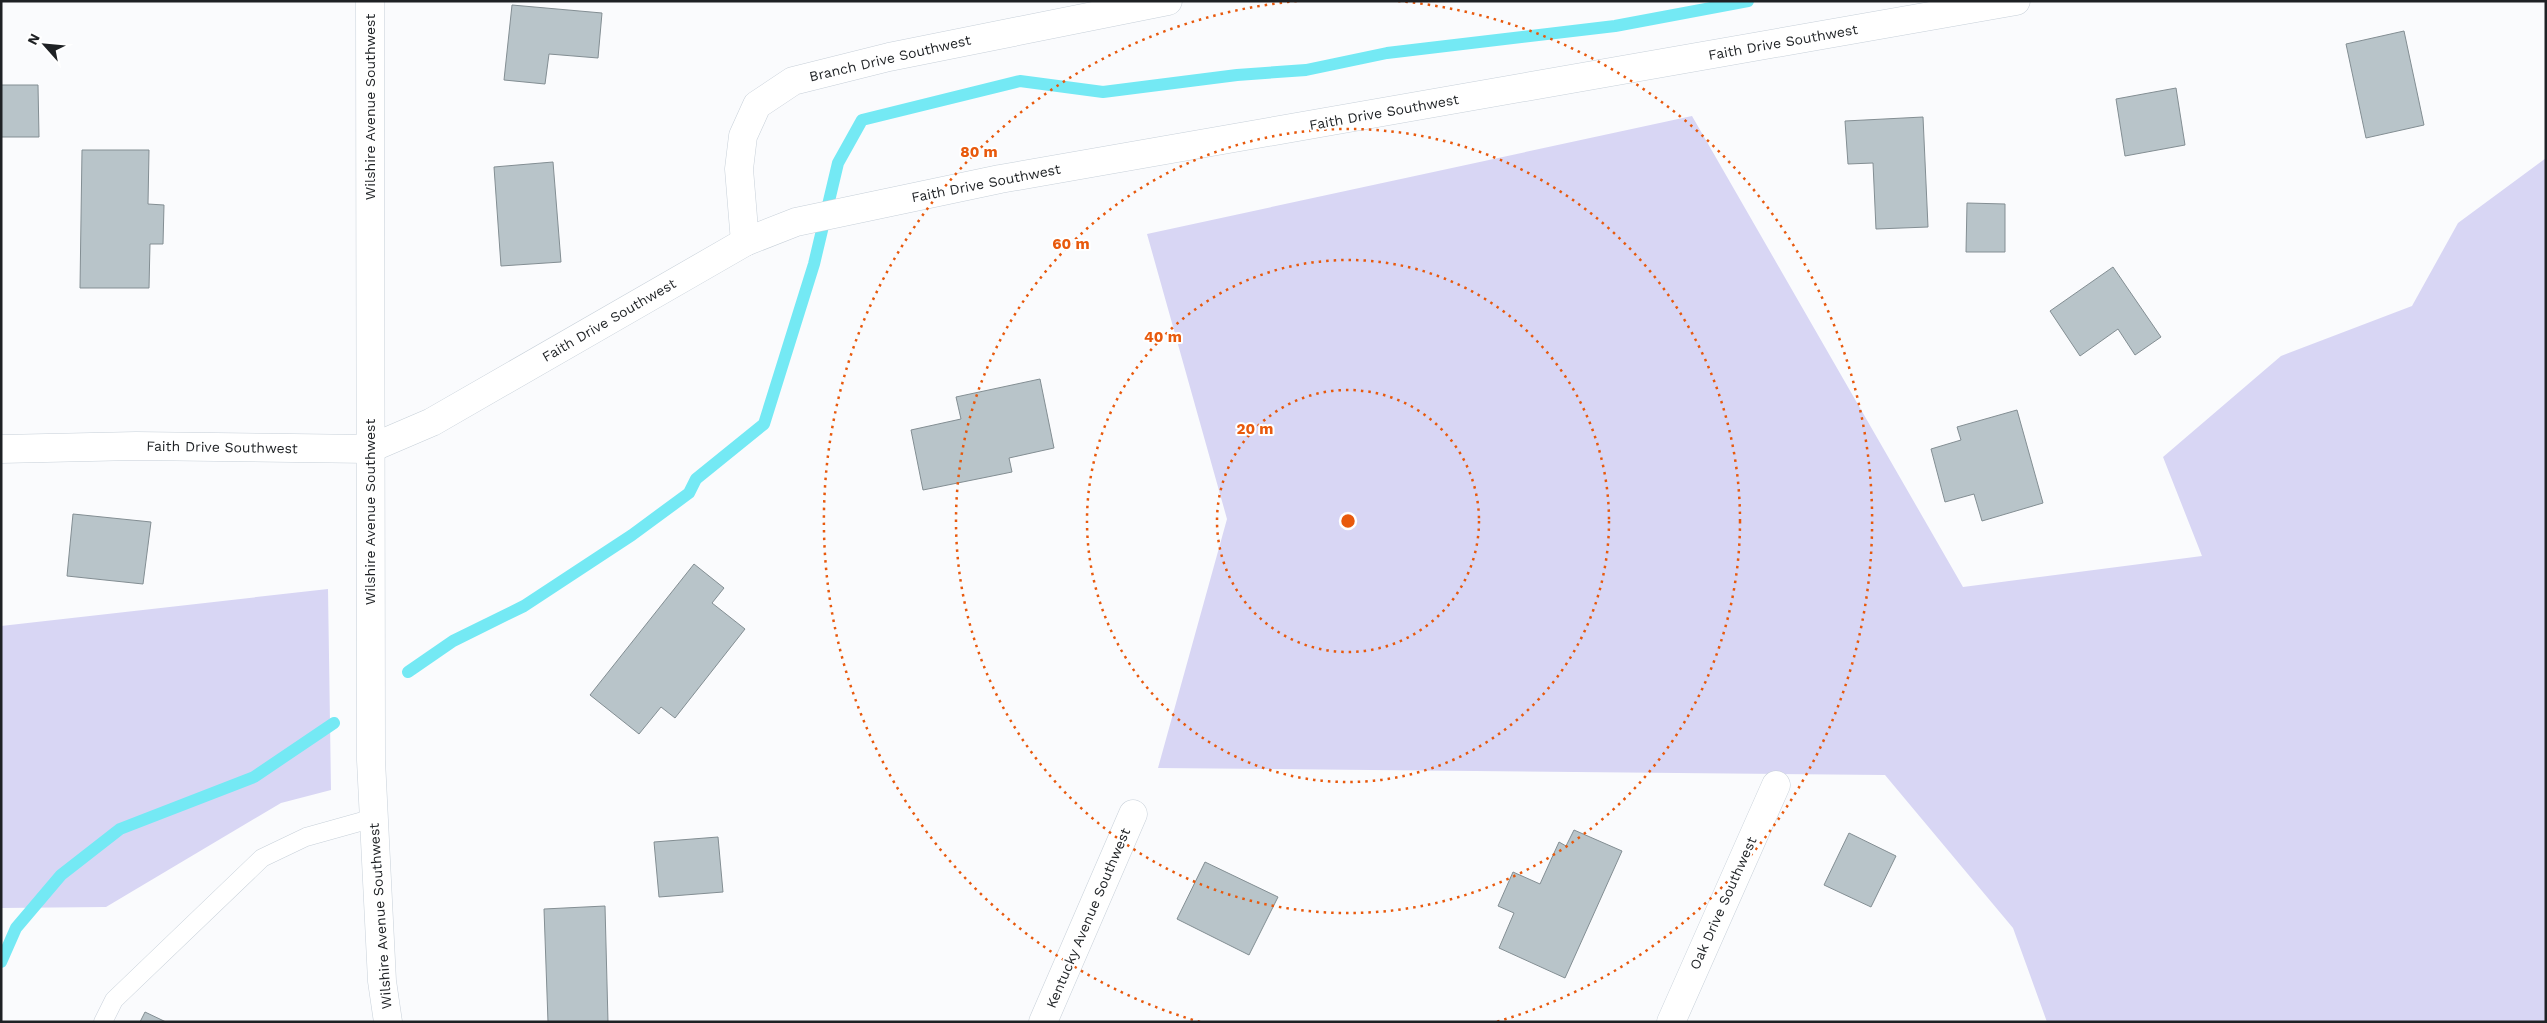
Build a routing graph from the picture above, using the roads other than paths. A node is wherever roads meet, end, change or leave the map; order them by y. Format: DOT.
graph roads {
  1 [pos="370,1"];
  2 [pos="1168,1"];
  3 [pos="2016,1"];
  4 [pos="745,242"];
  5 [pos="369,449"];
  6 [pos="1,450"];
  7 [pos="1776,785"];
  8 [pos="1133,814"];
  9 [pos="374,818"];
  10 [pos="102,1022"];
  11 [pos="388,1022"];
  12 [pos="1043,1022"];
  13 [pos="1671,1022"];
  1 -- 5 [label="street, Wilshire Avenue Southwest"];
  2 -- 4 [label="street, Branch Drive Southwest"];
  3 -- 4 [label="street, Faith Drive Southwest"];
  4 -- 5 [label="street, Faith Drive Southwest"];
  5 -- 6 [label="street, Faith Drive Southwest"];
  5 -- 9 [label="street, Wilshire Avenue Southwest"];
  7 -- 13 [label="street, Oak Drive Southwest"];
  8 -- 12 [label="street, Kentucky Avenue Southwest"];
  9 -- 10 [label="lane"];
  9 -- 11 [label="street, Wilshire Avenue Southwest"];
}
